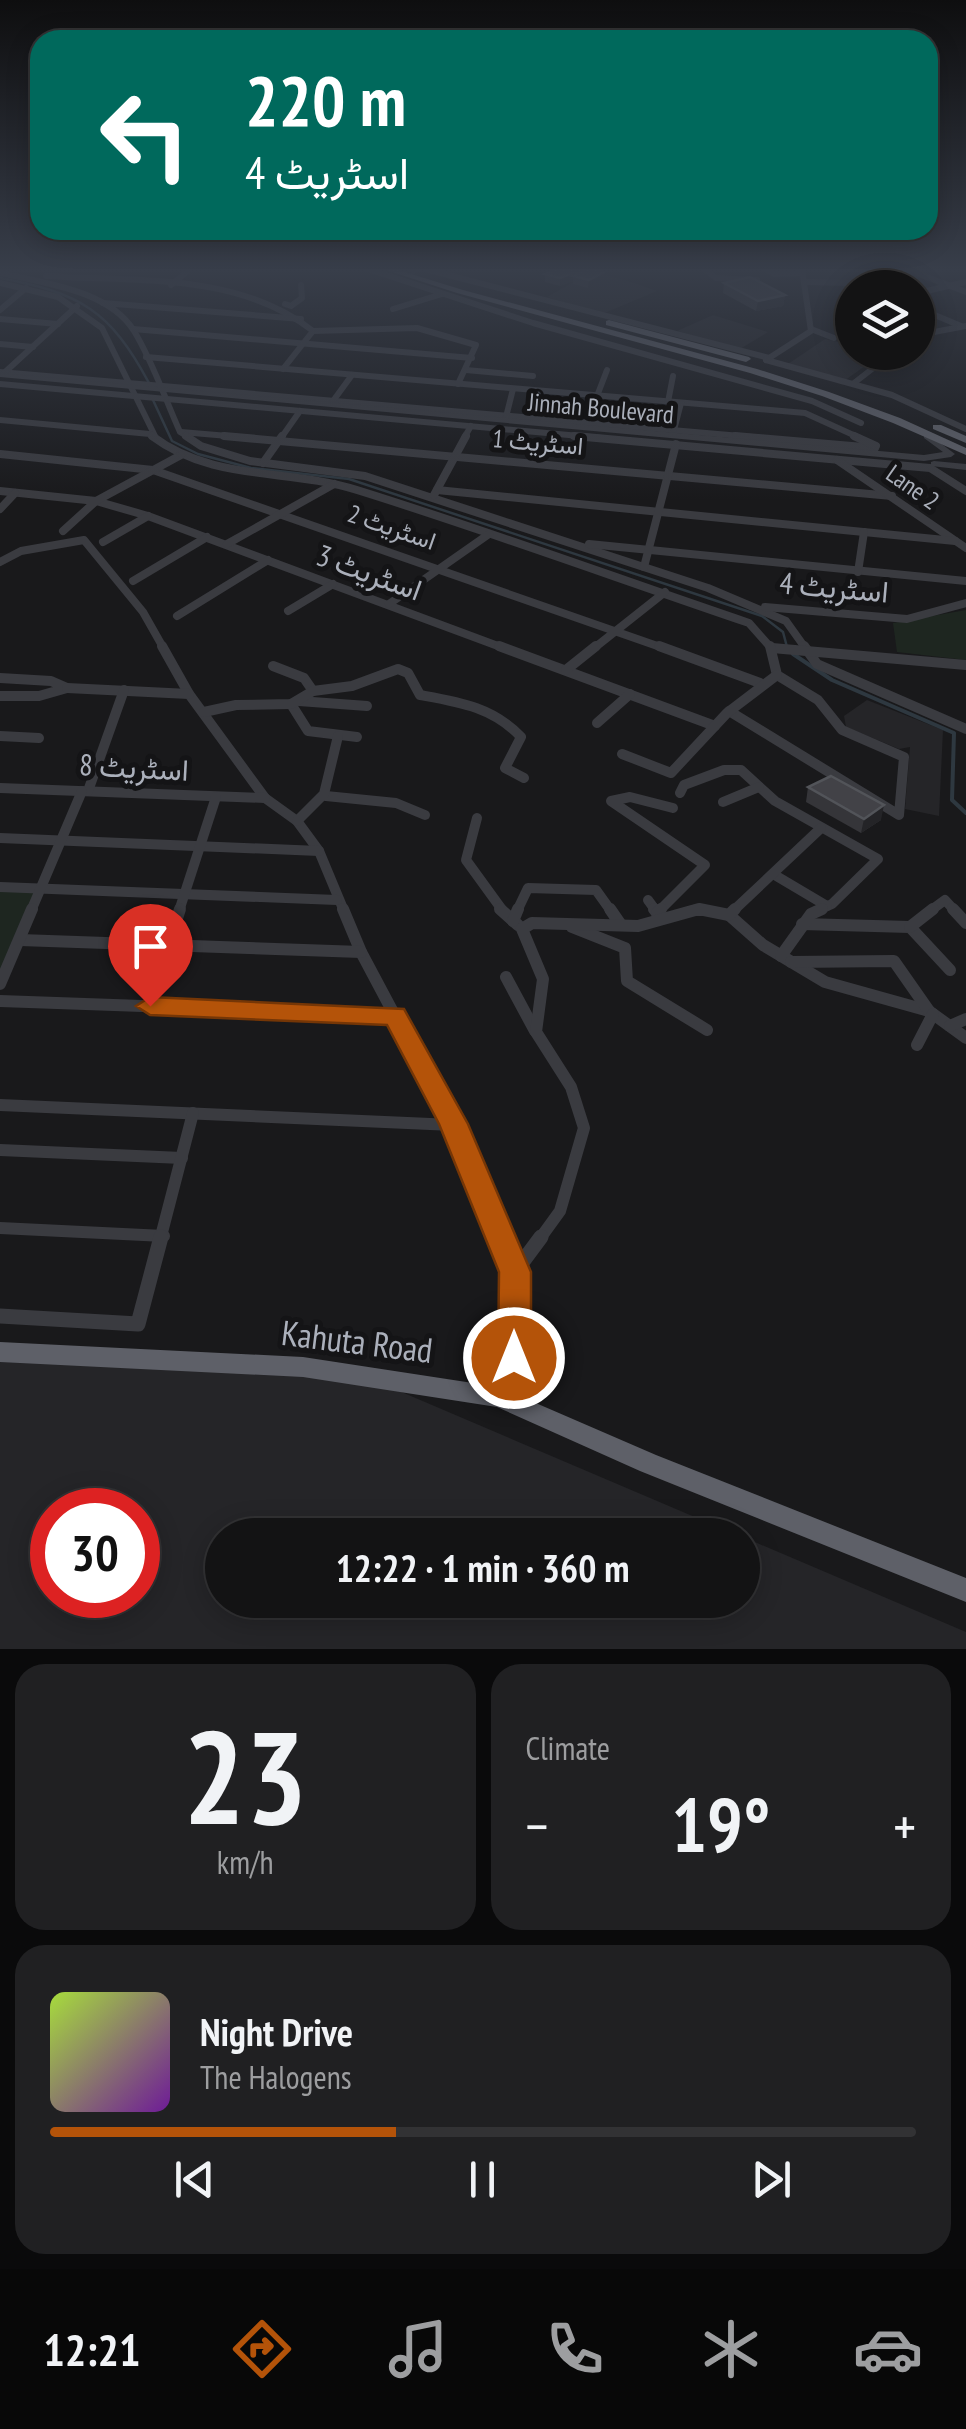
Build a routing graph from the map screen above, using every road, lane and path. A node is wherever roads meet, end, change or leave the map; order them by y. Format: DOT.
graph roads {
  1 [pos="21,346"];
  2 [pos="111,346"];
  3 [pos="141,346"];
  4 [pos="301,346"];
  5 [pos="327,346"];
  6 [pos="475,346"];
  7 [pos="624,346"];
  8 [pos="658,346"];
  9 [pos="677,346"];
  10 [pos="682,346"];
  11 [pos="702,346"];
  12 [pos="707,346"];
  13 [pos="790,346"];
  14 [pos="32,347"];
  15 [pos="146,357"];
  16 [pos="472,358"];
  17 [pos="764,361"];
  18 [pos="283,369"];
  19 [pos="466,370"];
  20 [pos="608,370"];
  21 [pos="871,370"];
  22 [pos="352,375"];
  23 [pos="532,376"];
  24 [pos="674,376"];
  25 [pos="770,376"];
  26 [pos="1,377"];
  27 [pos="854,383"];
  28 [pos="458,384"];
  29 [pos="513,388"];
  30 [pos="134,390"];
  31 [pos="160,392"];
  32 [pos="597,396"];
  33 [pos="333,401"];
  34 [pos="668,402"];
  35 [pos="812,402"];
  36 [pos="851,402"];
  37 [pos="681,403"];
  38 [pos="300,411"];
  39 [pos="380,412"];
  40 [pos="506,416"];
  41 [pos="895,419"];
  42 [pos="0,420"];
  43 [pos="861,423"];
  44 [pos="471,426"];
  45 [pos="966,429"];
  46 [pos="674,430"];
  47 [pos="180,432"];
  48 [pos="150,434"];
  49 [pos="966,440"];
  50 [pos="277,442"];
  51 [pos="727,442"];
  52 [pos="676,444"];
  53 [pos="966,452"];
  54 [pos="0,454"];
  55 [pos="182,455"];
  56 [pos="453,456"];
  57 [pos="882,457"];
  58 [pos="836,459"];
  59 [pos="263,463"];
  60 [pos="963,468"];
  61 [pos="153,470"];
  62 [pos="668,477"];
  63 [pos="334,483"];
  64 [pos="0,491"];
  65 [pos="966,491"];
  66 [pos="15,492"];
  67 [pos="435,494"];
  68 [pos="892,496"];
  69 [pos="96,500"];
  70 [pos="0,509"];
  71 [pos="658,512"];
  72 [pos="282,513"];
  73 [pos="148,516"];
  74 [pos="63,532"];
  75 [pos="864,532"];
  76 [pos="489,534"];
  77 [pos="207,537"];
  78 [pos="955,541"];
  79 [pos="103,542"];
  80 [pos="569,542"];
  81 [pos="227,544"];
  82 [pos="966,548"];
  83 [pos="649,550"];
  84 [pos="268,560"];
  85 [pos="1,561"];
  86 [pos="442,567"];
  87 [pos="644,567"];
  88 [pos="858,572"];
  89 [pos="133,581"];
  90 [pos="966,582"];
  91 [pos="333,584"];
  92 [pos="665,592"];
  93 [pos="966,603"];
  94 [pos="389,604"];
  95 [pos="755,606"];
  96 [pos="288,612"];
  97 [pos="177,616"];
  98 [pos="616,630"];
  99 [pos="776,648"];
  100 [pos="801,648"];
  101 [pos="966,665"];
  102 [pos="273,666"];
  103 [pos="566,670"];
  104 [pos="777,674"];
  105 [pos="0,678"];
  106 [pos="760,684"];
  107 [pos="68,688"];
  108 [pos="124,690"];
  109 [pos="313,691"];
  110 [pos="188,694"];
  111 [pos="630,694"];
  112 [pos="0,696"];
  113 [pos="295,702"];
  114 [pos="367,706"];
  115 [pos="730,711"];
  116 [pos="204,712"];
  117 [pos="596,723"];
  118 [pos="715,726"];
  119 [pos="966,729"];
  120 [pos="0,736"];
  121 [pos="338,736"];
  122 [pos="357,737"];
  123 [pos="39,738"];
  124 [pos="622,754"];
  125 [pos="524,778"];
  126 [pos="760,787"];
  127 [pos="0,788"];
  128 [pos="85,791"];
  129 [pos="680,793"];
  130 [pos="326,796"];
  131 [pos="216,797"];
  132 [pos="266,798"];
  133 [pos="723,802"];
  134 [pos="673,808"];
  135 [pos="425,815"];
  136 [pos="477,818"];
  137 [pos="298,821"];
  138 [pos="821,828"];
  139 [pos="0,838"];
  140 [pos="61,840"];
  141 [pos="200,847"];
  142 [pos="320,851"];
  143 [pos="773,874"];
  144 [pos="0,887"];
  145 [pos="41,888"];
  146 [pos="185,894"];
  147 [pos="337,900"];
  148 [pos="648,900"];
  149 [pos="827,906"];
  150 [pos="729,915"];
  151 [pos="659,916"];
  152 [pos="966,923"];
  153 [pos="566,924"];
  154 [pos="802,924"];
  155 [pos="518,925"];
  156 [pos="621,925"];
  157 [pos="910,928"];
  158 [pos="20,940"];
  159 [pos="169,945"];
  160 [pos="360,952"];
  161 [pos="786,959"];
  162 [pos="950,970"];
  163 [pos="506,978"];
  164 [pos="0,984"];
  165 [pos="0,1001"];
  166 [pos="150,1006"];
  167 [pos="931,1013"];
  168 [pos="395,1016"];
  169 [pos="966,1019"];
  170 [pos="950,1026"];
  171 [pos="707,1030"];
  172 [pos="536,1032"];
  173 [pos="966,1038"];
  174 [pos="916,1046"];
  175 [pos="0,1105"];
  176 [pos="193,1113"];
  177 [pos="454,1124"];
  178 [pos="0,1150"];
  179 [pos="182,1158"];
  180 [pos="0,1228"];
  181 [pos="164,1236"];
  182 [pos="515,1272"];
  183 [pos="0,1316"];
  184 [pos="0,1352"];
  185 [pos="499,1397"];
  186 [pos="966,1590"];
  1 -- 14 [label="street"];
  2 -- 30 [label="street"];
  3 -- 15 [label="street"];
  4 -- 18 [label="street"];
  5 -- 16 [label="street"];
  6 -- 16 [label="street"];
  7 -- 35 [label="street"];
  8 -- 25 [label="highway"];
  9 -- 25 [label="highway"];
  10 -- 17 [label="highway"];
  11 -- 17 [label="highway"];
  12 -- 17 [label="street"];
  13 -- 17 [label="street"];
  14 -- 26 [label="street"];
  15 -- 18 [label="street"];
  15 -- 31 [label="street"];
  16 -- 19 [label="street"];
  17 -- 27 [label="street"];
  17 -- 49 [label="highway"];
  18 -- 22 [label="street"];
  19 -- 23 [label="street"];
  19 -- 28 [label="street"];
  20 -- 32 [label="street"];
  21 -- 27 [label="street"];
  22 -- 28 [label="street"];
  22 -- 33 [label="street"];
  24 -- 34 [label="street"];
  25 -- 36 [label="highway"];
  26 -- 30 [label="street, Jinnah Boulevard"];
  27 -- 45 [label="street"];
  28 -- 29 [label="street"];
  29 -- 32 [label="street"];
  29 -- 40 [label="street"];
  30 -- 31 [label="street, Jinnah Boulevard"];
  30 -- 48 [label="street"];
  31 -- 33 [label="street"];
  31 -- 38 [label="street"];
  31 -- 39 [label="street, Jinnah Boulevard"];
  31 -- 47 [label="street"];
  32 -- 34 [label="street"];
  33 -- 39 [label="street"];
  34 -- 37 [label="street"];
  35 -- 36 [label="street"];
  35 -- 43 [label="street"];
  36 -- 41 [label="highway"];
  37 -- 46 [label="street"];
  37 -- 51 [label="street"];
  38 -- 39 [label="street"];
  38 -- 50 [label="street"];
  39 -- 40 [label="street"];
  39 -- 44 [label="street"];
  39 -- 51 [label="street, Jinnah Boulevard"];
  40 -- 46 [label="street"];
  41 -- 53 [label="highway"];
  41 -- 57 [label="street, Jinnah Boulevard"];
  42 -- 48 [label="street"];
  44 -- 52 [label="street"];
  44 -- 56 [label="street"];
  46 -- 51 [label="street"];
  47 -- 50 [label="street, اسٹریٹ 1"];
  47 -- 59 [label="street"];
  48 -- 55 [label="street"];
  50 -- 56 [label="street, اسٹریٹ 1"];
  50 -- 59 [label="street"];
  51 -- 52 [label="street"];
  51 -- 57 [label="street, Jinnah Boulevard"];
  51 -- 58 [label="street"];
  52 -- 62 [label="street"];
  54 -- 61 [label="street, اسٹریٹ 2"];
  55 -- 61 [label="street"];
  55 -- 63 [label="street"];
  56 -- 62 [label="street, اسٹریٹ 1"];
  56 -- 67 [label="street"];
  57 -- 60 [label="street, Jinnah Boulevard"];
  58 -- 65 [label="street"];
  58 -- 68 [label="street, Lane 2"];
  59 -- 67 [label="street"];
  61 -- 69 [label="street"];
  61 -- 72 [label="street, اسٹریٹ 2"];
  62 -- 68 [label="street, اسٹریٹ 1"];
  62 -- 71 [label="street"];
  63 -- 72 [label="street"];
  63 -- 76 [label="street"];
  64 -- 66 [label="street, اسٹریٹ 3"];
  66 -- 69 [label="street, اسٹریٹ 3"];
  66 -- 70 [label="street"];
  67 -- 71 [label="street, اسٹریٹ 2"];
  67 -- 80 [label="street"];
  68 -- 78 [label="street, Lane 2"];
  69 -- 73 [label="street, اسٹریٹ 3"];
  69 -- 74 [label="street"];
  71 -- 75 [label="street, اسٹریٹ 2"];
  71 -- 83 [label="street"];
  72 -- 81 [label="street"];
  72 -- 86 [label="street, اسٹریٹ 2"];
  73 -- 77 [label="street, اسٹریٹ 3"];
  73 -- 79 [label="street"];
  75 -- 78 [label="street, اسٹریٹ 2"];
  75 -- 88 [label="street"];
  76 -- 86 [label="street"];
  76 -- 92 [label="street"];
  77 -- 81 [label="street, اسٹریٹ 3"];
  77 -- 89 [label="street"];
  78 -- 82 [label="street, Lane 2"];
  80 -- 83 [label="street"];
  80 -- 87 [label="street"];
  81 -- 84 [label="street, اسٹریٹ 3"];
  83 -- 87 [label="street"];
  83 -- 88 [label="street"];
  84 -- 91 [label="street, اسٹریٹ 3"];
  84 -- 97 [label="street"];
  85 -- 110 [label="street"];
  86 -- 94 [label="street"];
  86 -- 98 [label="street, اسٹریٹ 2"];
  87 -- 95 [label="street"];
  88 -- 90 [label="street"];
  91 -- 94 [label="street, اسٹریٹ 3"];
  91 -- 96 [label="street"];
  92 -- 98 [label="street"];
  92 -- 99 [label="street"];
  93 -- 95 [label="street, اسٹریٹ 4"];
  94 -- 103 [label="street, اسٹریٹ 3"];
  95 -- 100 [label="street"];
  98 -- 103 [label="street"];
  98 -- 106 [label="street, اسٹریٹ 2"];
  99 -- 100 [label="street"];
  99 -- 104 [label="street"];
  100 -- 101 [label="street"];
  100 -- 119 [label="street"];
  102 -- 109 [label="street"];
  103 -- 111 [label="street, اسٹریٹ 3"];
  104 -- 106 [label="street"];
  104 -- 115 [label="street"];
  105 -- 107 [label="street"];
  106 -- 115 [label="street"];
  107 -- 108 [label="street"];
  107 -- 112 [label="street"];
  108 -- 110 [label="street"];
  108 -- 128 [label="street"];
  109 -- 113 [label="street"];
  109 -- 125 [label="street"];
  110 -- 116 [label="street"];
  111 -- 117 [label="street"];
  111 -- 118 [label="street, اسٹریٹ 3"];
  113 -- 114 [label="street"];
  113 -- 116 [label="street"];
  113 -- 121 [label="street"];
  115 -- 118 [label="street"];
  116 -- 132 [label="street"];
  118 -- 124 [label="street"];
  120 -- 123 [label="street"];
  121 -- 122 [label="street"];
  121 -- 130 [label="street"];
  126 -- 129 [label="street"];
  126 -- 133 [label="street"];
  126 -- 138 [label="street"];
  127 -- 128 [label="street, اسٹریٹ 8"];
  128 -- 131 [label="street, اسٹریٹ 8"];
  128 -- 140 [label="street"];
  130 -- 135 [label="street"];
  130 -- 137 [label="street"];
  131 -- 132 [label="street, اسٹریٹ 8"];
  131 -- 141 [label="street"];
  132 -- 137 [label="street"];
  134 -- 151 [label="street"];
  136 -- 155 [label="street"];
  137 -- 142 [label="street"];
  138 -- 143 [label="street"];
  138 -- 149 [label="street"];
  139 -- 140 [label="street"];
  140 -- 141 [label="street"];
  140 -- 145 [label="street"];
  141 -- 142 [label="street"];
  141 -- 146 [label="street"];
  142 -- 147 [label="street"];
  143 -- 149 [label="street"];
  143 -- 150 [label="street"];
  144 -- 145 [label="street"];
  145 -- 146 [label="street"];
  145 -- 158 [label="street"];
  146 -- 147 [label="street"];
  146 -- 159 [label="street"];
  147 -- 160 [label="street"];
  148 -- 151 [label="street"];
  149 -- 154 [label="street"];
  150 -- 151 [label="street"];
  150 -- 161 [label="street"];
  151 -- 156 [label="street"];
  152 -- 157 [label="street"];
  153 -- 155 [label="street"];
  153 -- 156 [label="street"];
  153 -- 171 [label="street"];
  154 -- 157 [label="street"];
  154 -- 161 [label="street"];
  155 -- 156 [label="street"];
  155 -- 172 [label="street"];
  157 -- 162 [label="street"];
  158 -- 159 [label="street"];
  158 -- 164 [label="street"];
  159 -- 160 [label="street"];
  159 -- 166 [label="street"];
  160 -- 168 [label="street"];
  161 -- 167 [label="street"];
  161 -- 167 [label="street"];
  163 -- 172 [label="street"];
  165 -- 166 [label="street"];
  166 -- 168 [label="street"];
  167 -- 170 [label="street"];
  167 -- 174 [label="street"];
  168 -- 177 [label="street"];
  169 -- 170 [label="street"];
  170 -- 173 [label="street"];
  172 -- 182 [label="street"];
  175 -- 176 [label="street"];
  176 -- 177 [label="street"];
  176 -- 179 [label="street"];
  177 -- 182 [label="street"];
  178 -- 179 [label="street"];
  179 -- 181 [label="street"];
  180 -- 181 [label="street"];
  181 -- 183 [label="street"];
  182 -- 185 [label="street"];
  184 -- 185 [label="highway, Kahuta Road"];
  185 -- 186 [label="highway, Kahuta Road"];
}
